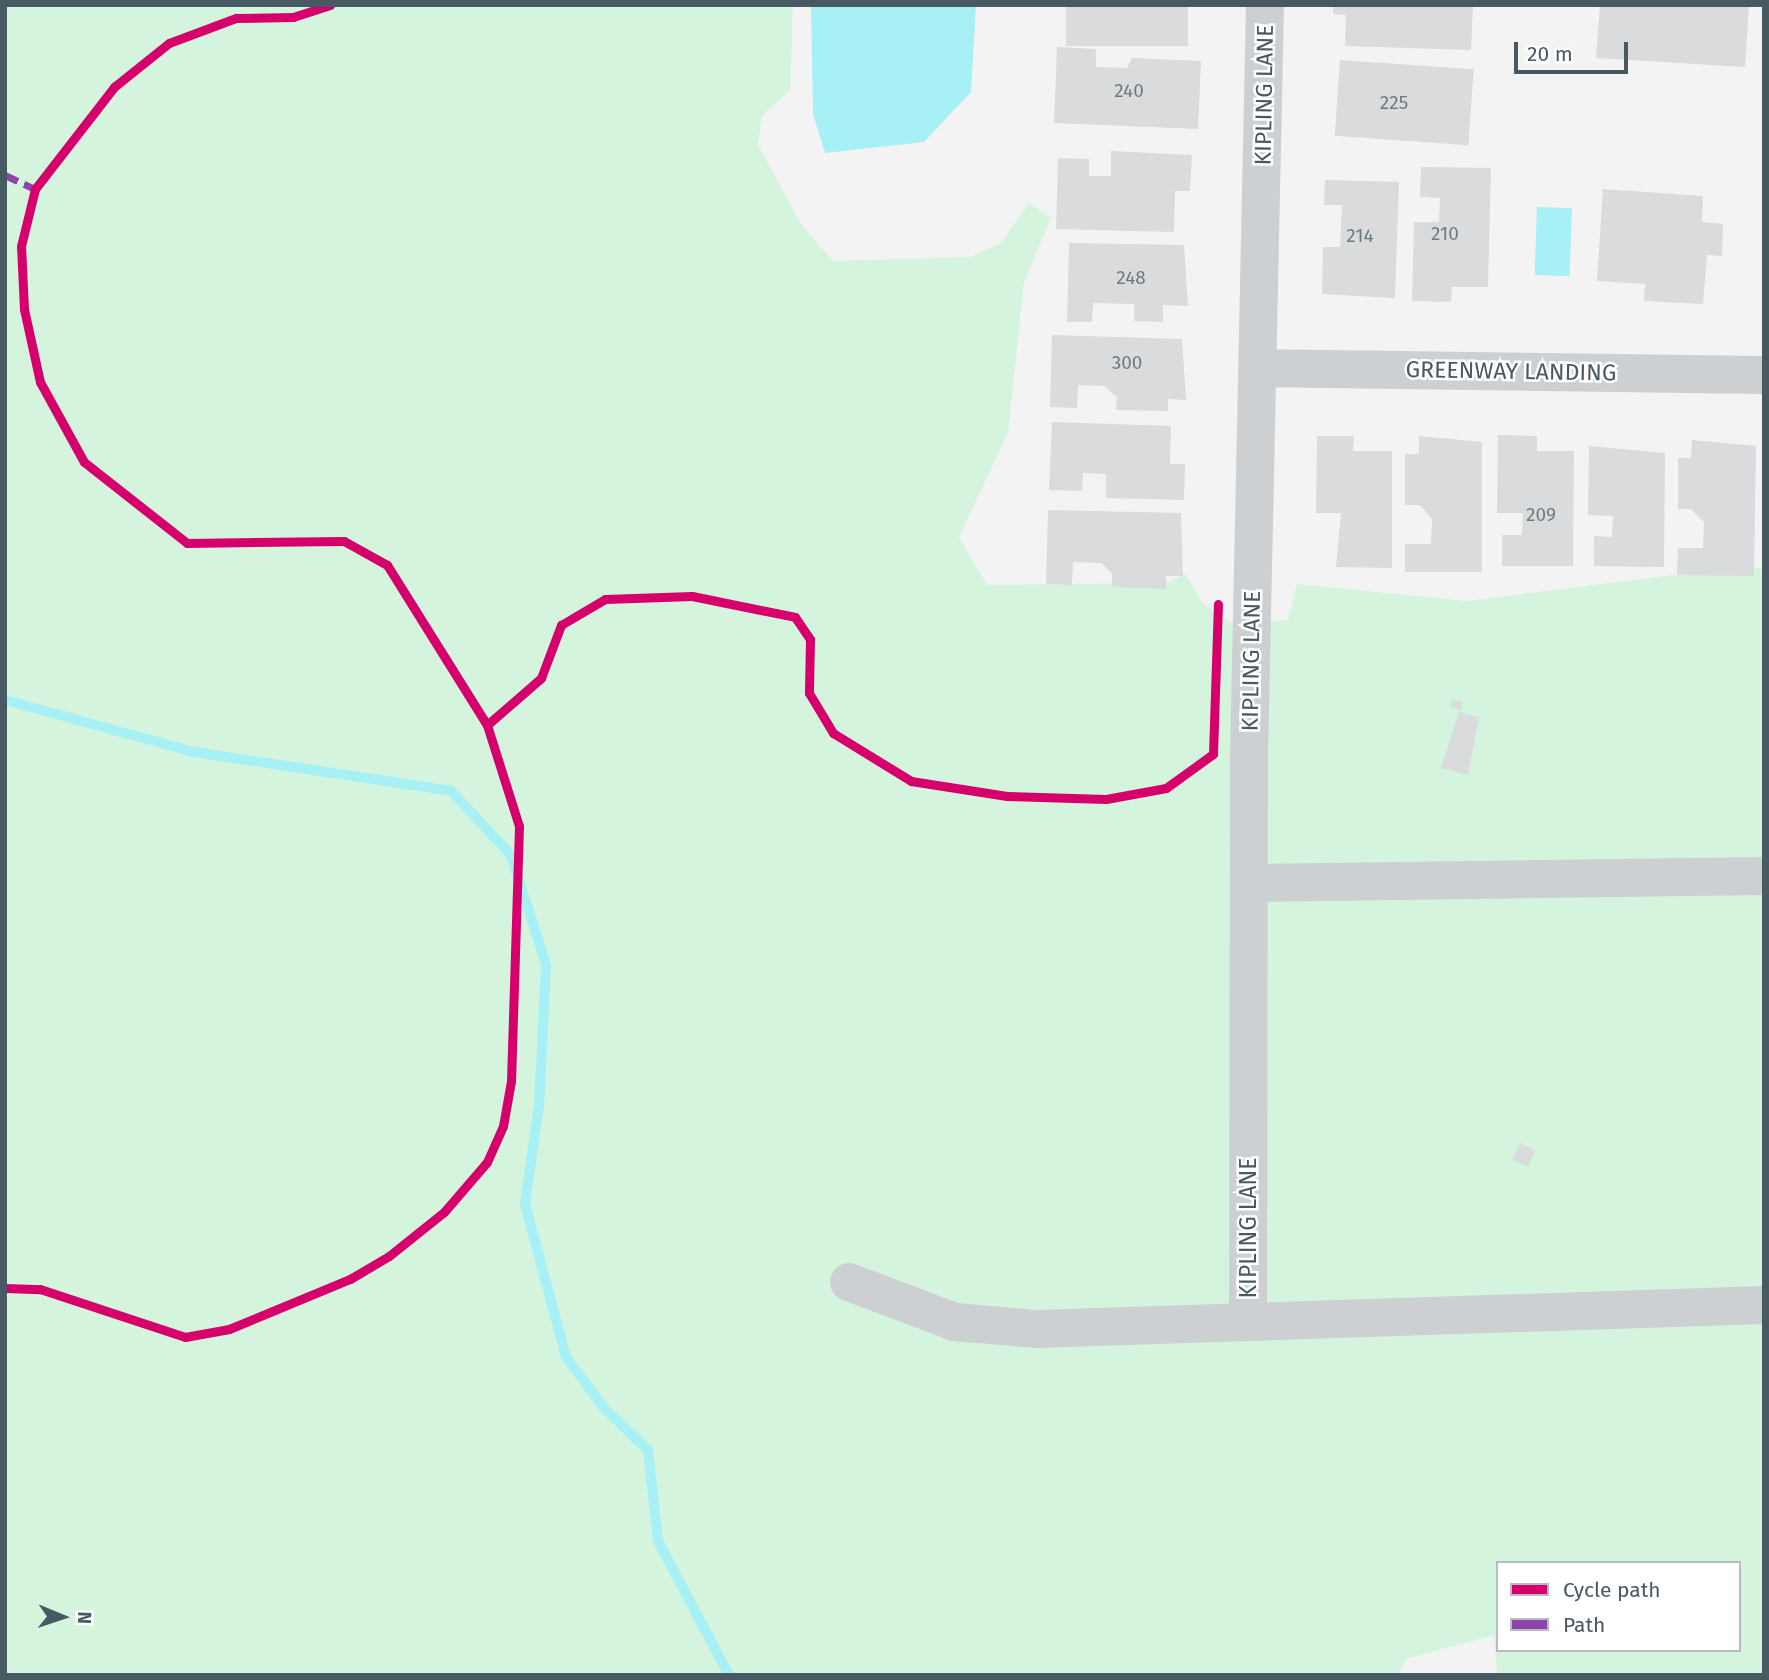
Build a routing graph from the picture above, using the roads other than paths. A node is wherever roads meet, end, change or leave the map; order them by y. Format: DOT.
graph roads {
  1 [pos="1265,5"];
  2 [pos="1259,368"];
  3 [pos="1764,375"];
  4 [pos="1764,876"];
  5 [pos="1249,883"];
  6 [pos="849,1282"];
  7 [pos="1764,1305"];
  8 [pos="1248,1318"];
  1 -- 2 [label="street, KIPLING LANE"];
  2 -- 3 [label="street, GREENWAY LANDING"];
  2 -- 5 [label="street, KIPLING LANE"];
  4 -- 5 [label="street"];
  5 -- 8 [label="street, KIPLING LANE"];
  6 -- 8 [label="street"];
  7 -- 8 [label="street"];
}
